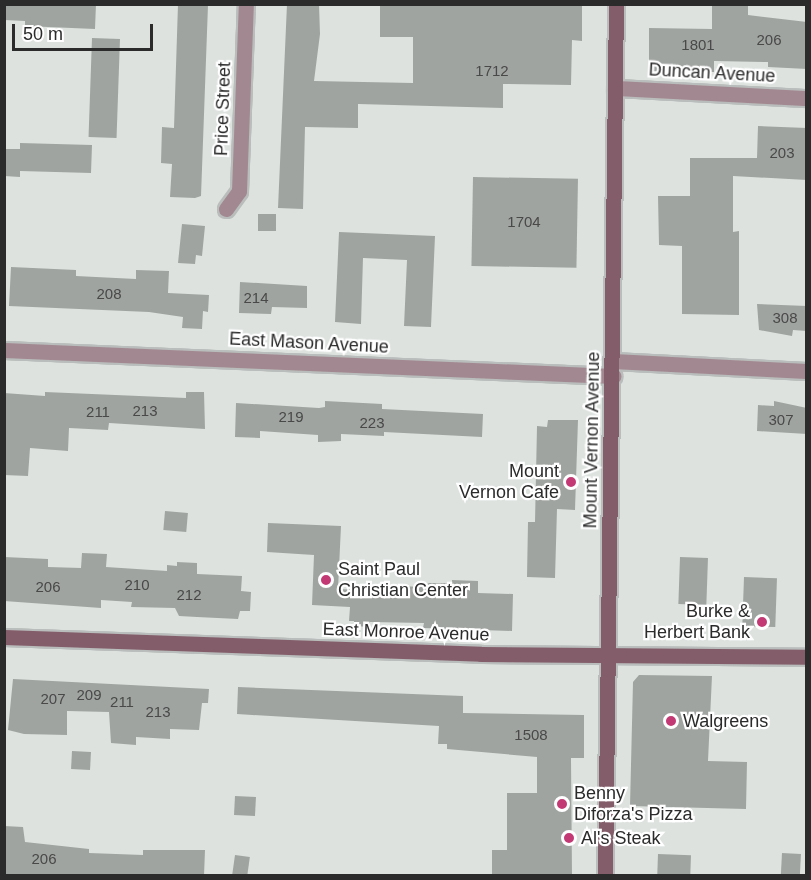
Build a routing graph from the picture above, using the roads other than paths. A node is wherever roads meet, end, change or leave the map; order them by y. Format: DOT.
graph roads {
  1 [pos="246,4"];
  2 [pos="616,4"];
  3 [pos="615,88"];
  4 [pos="807,98"];
  5 [pos="226,209"];
  6 [pos="4,350"];
  7 [pos="613,368"];
  8 [pos="807,371"];
  9 [pos="4,637"];
  10 [pos="608,657"];
  11 [pos="807,657"];
  12 [pos="605,876"];
  1 -- 5 [label="street, Price Street"];
  2 -- 3 [label="main road, Mount Vernon Avenue"];
  3 -- 4 [label="street, Duncan Avenue"];
  3 -- 7 [label="main road, Mount Vernon Avenue"];
  6 -- 7 [label="street, East Mason Avenue"];
  7 -- 8 [label="street, East Mason Avenue"];
  7 -- 10 [label="main road, Mount Vernon Avenue"];
  9 -- 10 [label="main road, East Monroe Avenue"];
  10 -- 11 [label="main road, East Monroe Avenue"];
  10 -- 12 [label="main road, Mount Vernon Avenue"];
}
